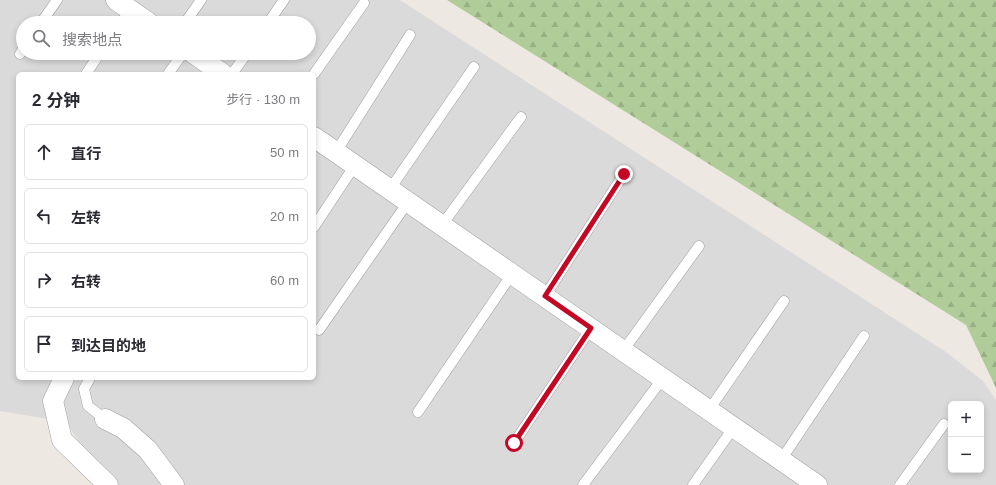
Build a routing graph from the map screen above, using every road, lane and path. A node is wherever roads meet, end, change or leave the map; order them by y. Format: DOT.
graph roads {
  1 [pos="57,0"];
  2 [pos="201,0"];
  3 [pos="284,0"];
  4 [pos="364,3"];
  5 [pos="123,7"];
  6 [pos="46,16"];
  7 [pos="138,16"];
  8 [pos="190,16"];
  9 [pos="273,16"];
  10 [pos="410,35"];
  11 [pos="95,60"];
  12 [pos="178,60"];
  13 [pos="203,60"];
  14 [pos="242,60"];
  15 [pos="474,67"];
  16 [pos="87,72"];
  17 [pos="169,72"];
  18 [pos="220,72"];
  19 [pos="233,72"];
  20 [pos="315,72"];
  21 [pos="521,117"];
  22 [pos="316,138"];
  23 [pos="336,152"];
  24 [pos="355,165"];
  25 [pos="624,174"];
  26 [pos="390,189"];
  27 [pos="408,202"];
  28 [pos="316,224"];
  29 [pos="442,225"];
  30 [pos="699,246"];
  31 [pos="512,274"];
  32 [pos="545,296"];
  33 [pos="784,301"];
  34 [pos="591,328"];
  35 [pos="319,330"];
  36 [pos="864,336"];
  37 [pos="623,351"];
  38 [pos="663,378"];
  39 [pos="63,380"];
  40 [pos="89,380"];
  41 [pos="709,410"];
  42 [pos="418,412"];
  43 [pos="106,419"];
  44 [pos="944,424"];
  45 [pos="734,427"];
  46 [pos="514,443"];
  47 [pos="781,460"];
  48 [pos="805,482"];
  49 [pos="108,485"];
  50 [pos="174,485"];
  51 [pos="583,485"];
  52 [pos="693,485"];
  53 [pos="900,485"];
  1 -- 6 [label="lane"];
  2 -- 8 [label="lane"];
  3 -- 9 [label="lane"];
  4 -- 20 [label="lane"];
  5 -- 7 [label="street"];
  10 -- 23 [label="lane"];
  11 -- 16 [label="lane"];
  12 -- 17 [label="lane"];
  13 -- 18 [label="street"];
  14 -- 19 [label="lane"];
  15 -- 26 [label="lane"];
  21 -- 29 [label="lane"];
  22 -- 23 [label="street"];
  23 -- 24 [label="street"];
  24 -- 26 [label="street"];
  24 -- 28 [label="lane"];
  25 -- 32 [label="lane"];
  26 -- 27 [label="street"];
  27 -- 29 [label="street"];
  27 -- 35 [label="lane"];
  29 -- 31 [label="street"];
  30 -- 37 [label="lane"];
  31 -- 32 [label="street"];
  31 -- 42 [label="lane"];
  32 -- 34 [label="street"];
  33 -- 41 [label="lane"];
  34 -- 37 [label="street"];
  34 -- 46 [label="lane"];
  36 -- 47 [label="lane"];
  37 -- 38 [label="street"];
  38 -- 41 [label="street"];
  38 -- 51 [label="lane"];
  39 -- 49 [label="street"];
  40 -- 43 [label="lane"];
  41 -- 45 [label="street"];
  43 -- 50 [label="street"];
  44 -- 53 [label="lane"];
  45 -- 47 [label="street"];
  45 -- 52 [label="lane"];
  47 -- 48 [label="street"];
}
